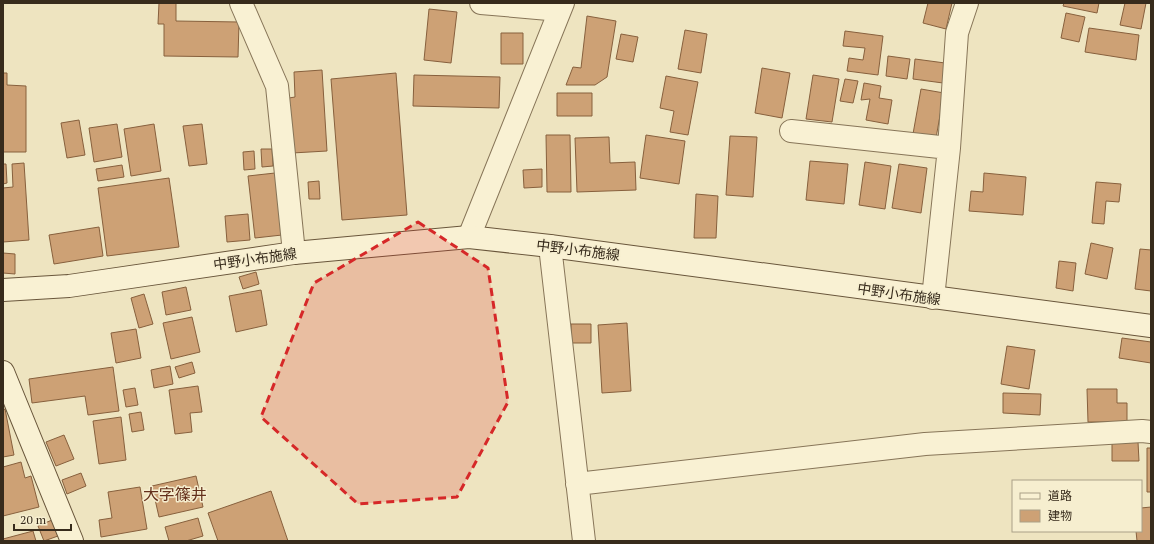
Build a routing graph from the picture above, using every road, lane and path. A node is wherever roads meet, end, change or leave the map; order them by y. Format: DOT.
graph roads {
  1 [pos="241,3"];
  2 [pos="481,3"];
  3 [pos="967,3"];
  4 [pos="561,6"];
  5 [pos="791,131"];
  6 [pos="949,148"];
  7 [pos="469,237"];
  8 [pos="550,246"];
  9 [pos="294,253"];
  10 [pos="3,290"];
  11 [pos="933,298"];
  12 [pos="1151,326"];
  13 [pos="3,372"];
  14 [pos="1151,432"];
  15 [pos="577,484"];
  16 [pos="72,541"];
  17 [pos="584,541"];
  1 -- 9 [label="street"];
  2 -- 4 [label="street"];
  3 -- 6 [label="street"];
  4 -- 7 [label="street"];
  5 -- 6 [label="street"];
  6 -- 11 [label="street"];
  7 -- 8 [label="street, 中野小布施線"];
  7 -- 9 [label="street, 中野小布施線"];
  8 -- 11 [label="street, 中野小布施線"];
  8 -- 15 [label="street"];
  9 -- 10 [label="street, 中野小布施線"];
  11 -- 12 [label="street, 中野小布施線"];
  13 -- 16 [label="street"];
  14 -- 15 [label="street"];
  15 -- 17 [label="street"];
}
